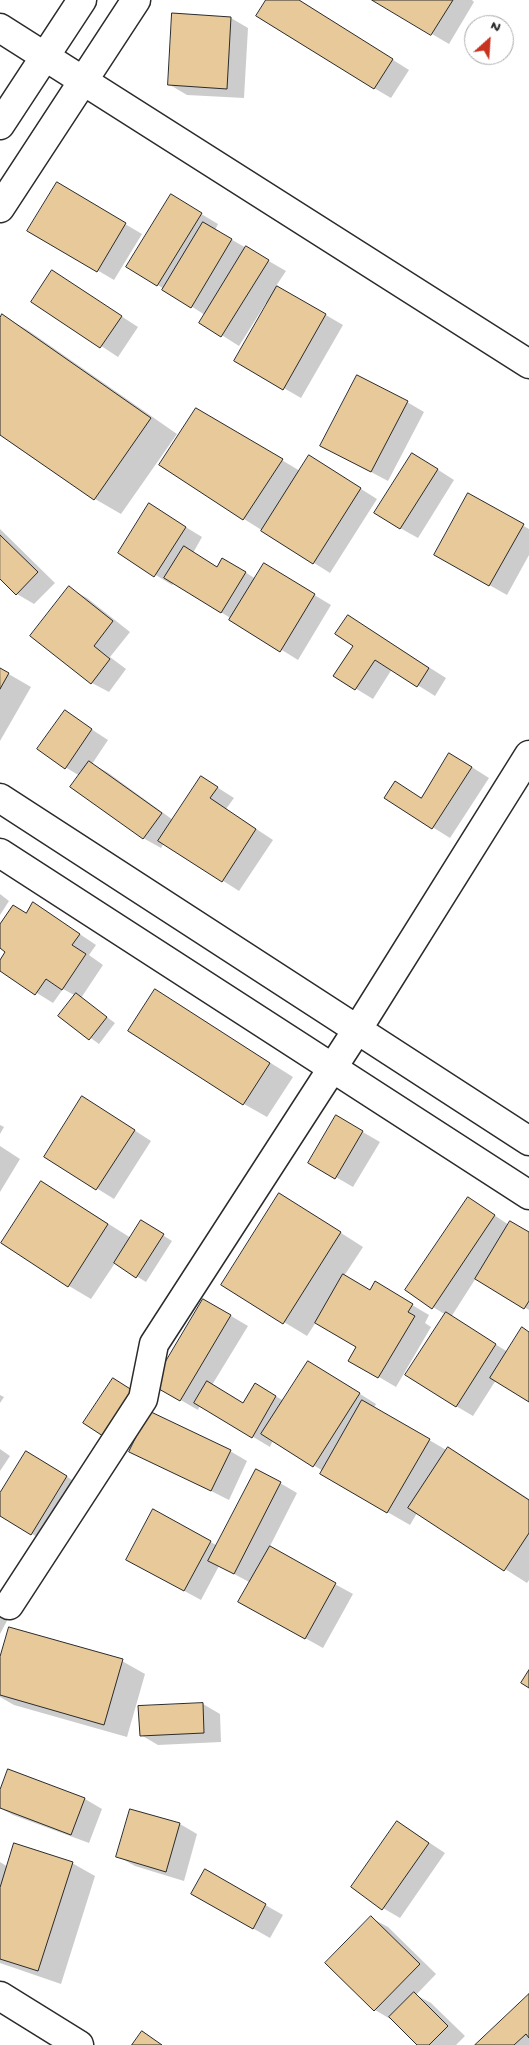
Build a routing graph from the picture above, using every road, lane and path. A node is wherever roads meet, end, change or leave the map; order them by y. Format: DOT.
graph roads {
  1 [pos="82,0"];
  2 [pos="136,0"];
  3 [pos="0,28"];
  4 [pos="45,56"];
  5 [pos="84,81"];
  6 [pos="0,125"];
  7 [pos="0,208"];
  8 [pos="529,364"];
  9 [pos="529,755"];
  10 [pos="0,798"];
  11 [pos="0,853"];
  12 [pos="357,1030"];
  13 [pos="332,1068"];
  14 [pos="529,1141"];
  15 [pos="529,1195"];
  16 [pos="9,1605"];
  17 [pos="0,1996"];
  18 [pos="79,2045"];
  1 -- 4 [label="street"];
  2 -- 5 [label="street"];
  3 -- 4 [label="street"];
  4 -- 5 [label="street"];
  4 -- 6 [label="street"];
  5 -- 7 [label="street"];
  5 -- 8 [label="street"];
  9 -- 12 [label="street"];
  10 -- 12 [label="street"];
  11 -- 13 [label="street"];
  12 -- 13 [label="street"];
  12 -- 14 [label="street"];
  13 -- 15 [label="street"];
  13 -- 16 [label="street"];
  17 -- 18 [label="street"];
}
